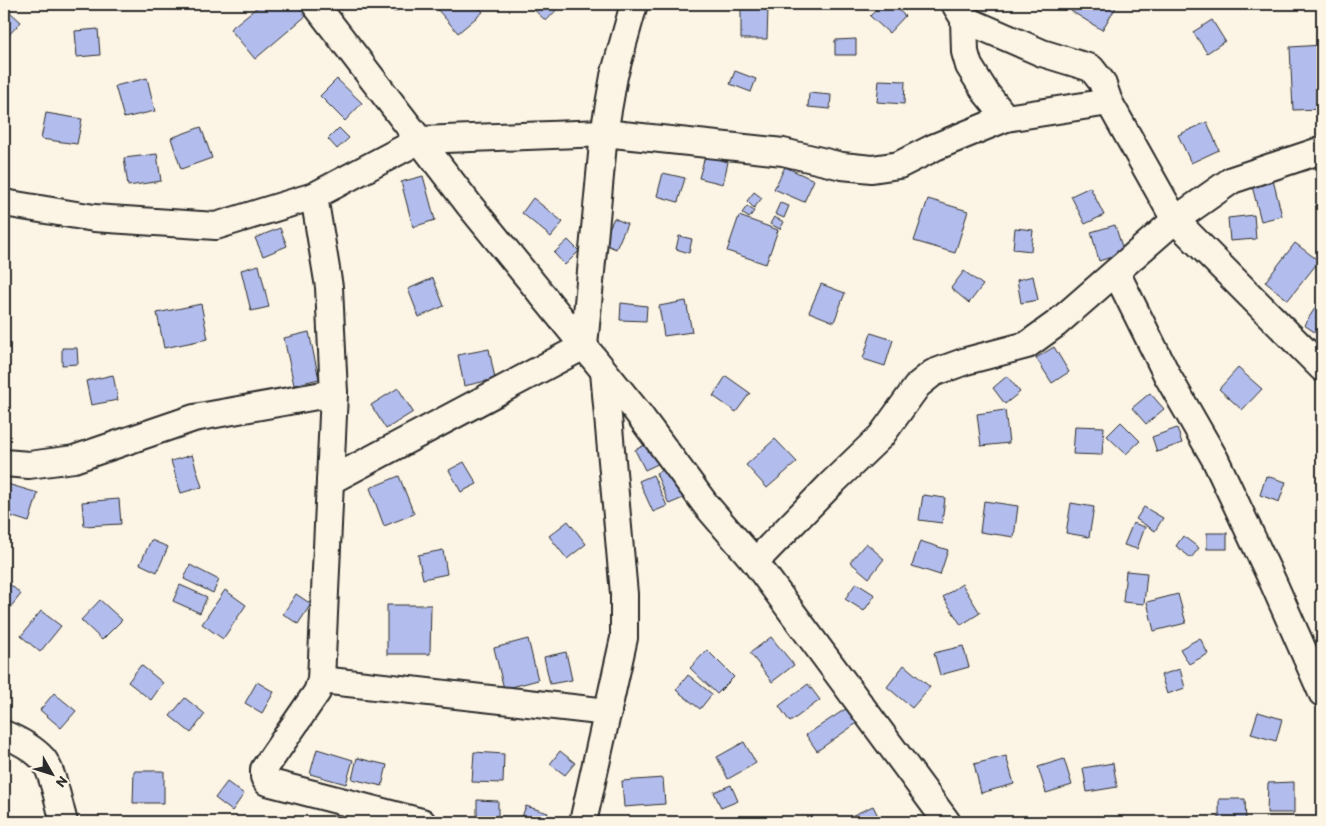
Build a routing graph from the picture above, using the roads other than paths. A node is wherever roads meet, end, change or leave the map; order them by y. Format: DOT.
graph roads {
  1 [pos="315,4"];
  2 [pos="633,5"];
  3 [pos="959,11"];
  4 [pos="1109,102"];
  5 [pos="1006,118"];
  6 [pos="604,133"];
  7 [pos="420,140"];
  8 [pos="1322,150"];
  9 [pos="314,196"];
  10 [pos="4,203"];
  11 [pos="1175,220"];
  12 [pos="1116,272"];
  13 [pos="584,346"];
  14 [pos="1322,368"];
  15 [pos="604,372"];
  16 [pos="334,393"];
  17 [pos="4,462"];
  18 [pos="330,480"];
  19 [pos="755,562"];
  20 [pos="321,680"];
  21 [pos="1322,693"];
  22 [pos="608,712"];
  23 [pos="4,734"];
  24 [pos="64,822"];
  25 [pos="422,822"];
  26 [pos="583,822"];
  27 [pos="947,822"];
  1 -- 7 [label="street"];
  2 -- 6 [label="street"];
  3 -- 4 [label="street"];
  3 -- 5 [label="street"];
  4 -- 5 [label="street"];
  4 -- 11 [label="street"];
  5 -- 6 [label="street"];
  6 -- 7 [label="street"];
  6 -- 13 [label="street"];
  7 -- 9 [label="street"];
  7 -- 13 [label="street"];
  8 -- 11 [label="street"];
  9 -- 10 [label="street"];
  9 -- 16 [label="street"];
  11 -- 12 [label="street"];
  11 -- 14 [label="street"];
  12 -- 19 [label="street"];
  12 -- 21 [label="street"];
  13 -- 15 [label="street"];
  13 -- 18 [label="street"];
  15 -- 19 [label="street"];
  15 -- 22 [label="street"];
  16 -- 17 [label="street"];
  16 -- 18 [label="street"];
  18 -- 20 [label="street"];
  19 -- 27 [label="street"];
  20 -- 22 [label="street"];
  20 -- 25 [label="street"];
  22 -- 26 [label="street"];
  23 -- 24 [label="street"];
}
